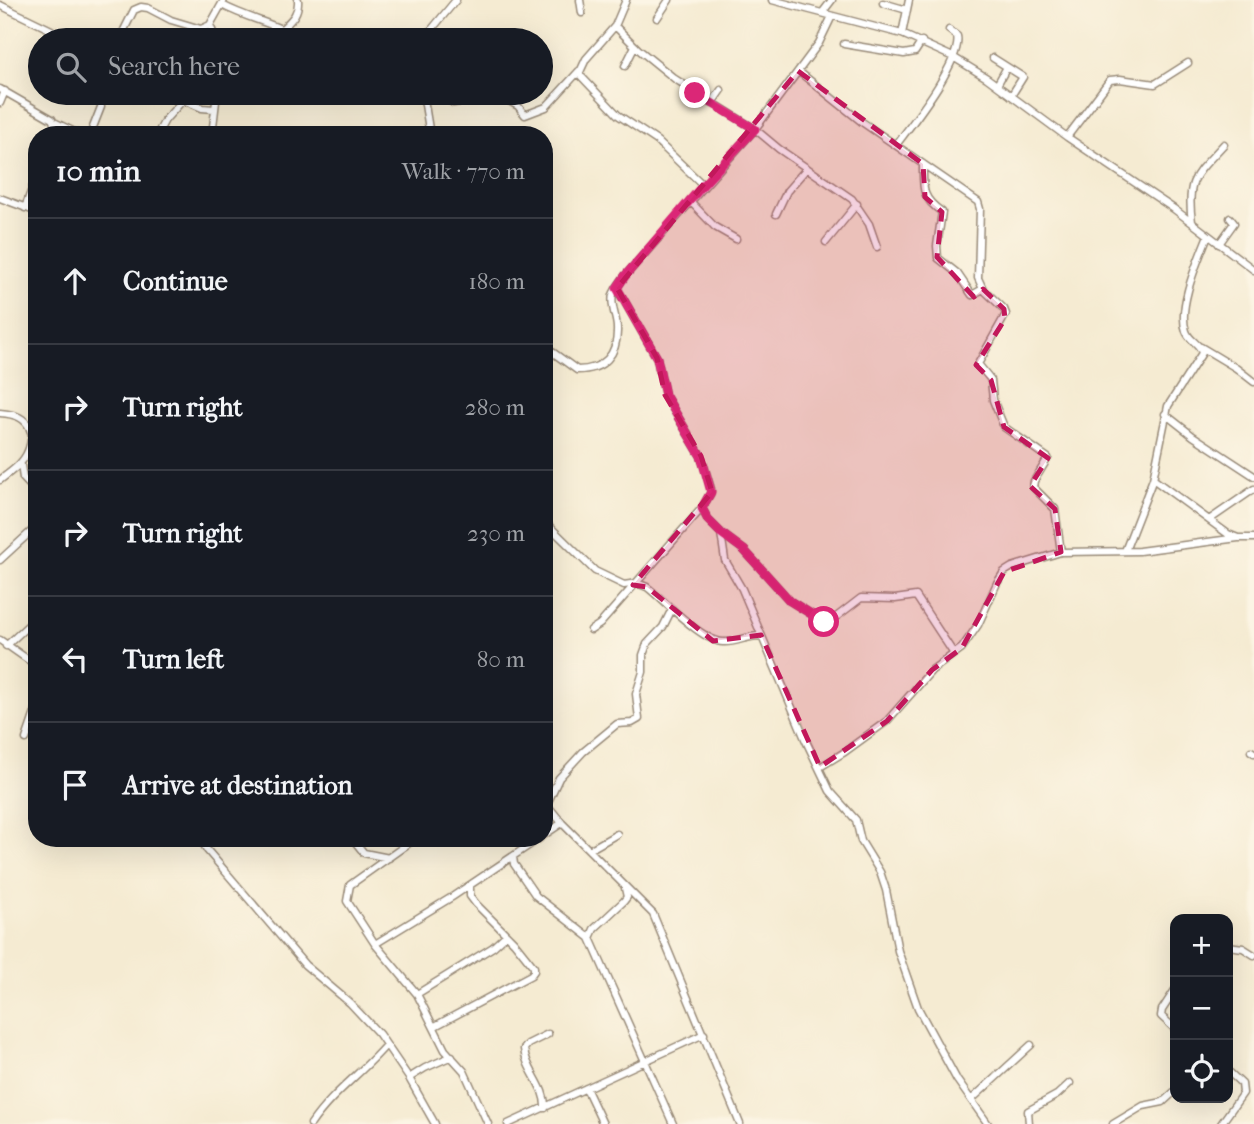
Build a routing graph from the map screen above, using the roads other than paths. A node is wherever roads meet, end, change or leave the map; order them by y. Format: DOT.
graph roads {
  1 [pos="298,0"];
  2 [pos="456,0"];
  3 [pos="580,0"];
  4 [pos="626,0"];
  5 [pos="669,0"];
  6 [pos="774,0"];
  7 [pos="832,0"];
  8 [pos="909,0"];
  9 [pos="223,2"];
  10 [pos="141,3"];
  11 [pos="883,4"];
  12 [pos="0,5"];
  13 [pos="907,10"];
  14 [pos="582,13"];
  15 [pos="822,13"];
  16 [pos="832,16"];
  17 [pos="657,18"];
  18 [pos="210,25"];
  19 [pos="615,26"];
  20 [pos="47,28"];
  21 [pos="125,28"];
  22 [pos="195,28"];
  23 [pos="203,28"];
  24 [pos="211,28"];
  25 [pos="280,28"];
  26 [pos="283,28"];
  27 [pos="433,28"];
  28 [pos="949,30"];
  29 [pos="902,34"];
  30 [pos="922,41"];
  31 [pos="844,44"];
  32 [pos="635,46"];
  33 [pos="953,57"];
  34 [pos="993,58"];
  35 [pos="1188,63"];
  36 [pos="625,66"];
  37 [pos="1007,67"];
  38 [pos="579,71"];
  39 [pos="798,71"];
  40 [pos="996,85"];
  41 [pos="2,90"];
  42 [pos="722,90"];
  43 [pos="1011,96"];
  44 [pos="553,99"];
  45 [pos="0,103"];
  46 [pos="712,103"];
  47 [pos="28,105"];
  48 [pos="29,105"];
  49 [pos="179,105"];
  50 [pos="197,105"];
  51 [pos="215,105"];
  52 [pos="425,105"];
  53 [pos="516,105"];
  54 [pos="547,105"];
  55 [pos="101,107"];
  56 [pos="214,109"];
  57 [pos="54,122"];
  58 [pos="54,126"];
  59 [pos="62,126"];
  60 [pos="94,126"];
  61 [pos="162,126"];
  62 [pos="213,126"];
  63 [pos="428,126"];
  64 [pos="755,129"];
  65 [pos="1067,137"];
  66 [pos="896,145"];
  67 [pos="1224,145"];
  68 [pos="923,164"];
  69 [pos="807,168"];
  70 [pos="703,185"];
  71 [pos="0,198"];
  72 [pos="28,200"];
  73 [pos="690,201"];
  74 [pos="857,204"];
  75 [pos="25,208"];
  76 [pos="28,209"];
  77 [pos="776,214"];
  78 [pos="1230,218"];
  79 [pos="1192,222"];
  80 [pos="1208,235"];
  81 [pos="736,239"];
  82 [pos="826,242"];
  83 [pos="1219,244"];
  84 [pos="877,247"];
  85 [pos="1254,270"];
  86 [pos="617,288"];
  87 [pos="983,289"];
  88 [pos="1200,347"];
  89 [pos="553,352"];
  90 [pos="1254,382"];
  91 [pos="0,413"];
  92 [pos="1165,414"];
  93 [pos="28,425"];
  94 [pos="28,450"];
  95 [pos="22,463"];
  96 [pos="1254,477"];
  97 [pos="1153,479"];
  98 [pos="0,480"];
  99 [pos="28,483"];
  100 [pos="1254,489"];
  101 [pos="702,508"];
  102 [pos="1209,520"];
  103 [pos="553,530"];
  104 [pos="721,533"];
  105 [pos="28,534"];
  106 [pos="1238,538"];
  107 [pos="1254,538"];
  108 [pos="1125,551"];
  109 [pos="1061,552"];
  110 [pos="0,560"];
  111 [pos="633,585"];
  112 [pos="672,609"];
  113 [pos="28,626"];
  114 [pos="591,630"];
  115 [pos="761,636"];
  116 [pos="0,640"];
  117 [pos="6,646"];
  118 [pos="954,654"];
  119 [pos="28,660"];
  120 [pos="28,732"];
  121 [pos="26,738"];
  122 [pos="820,767"];
  123 [pos="553,789"];
  124 [pos="553,812"];
  125 [pos="562,823"];
  126 [pos="553,829"];
  127 [pos="617,834"];
  128 [pos="204,847"];
  129 [pos="359,847"];
  130 [pos="404,847"];
  131 [pos="526,847"];
  132 [pos="589,850"];
  133 [pos="513,856"];
  134 [pos="389,858"];
  135 [pos="470,885"];
  136 [pos="625,886"];
  137 [pos="506,935"];
  138 [pos="590,938"];
  139 [pos="375,944"];
  140 [pos="1233,947"];
  141 [pos="1254,955"];
  142 [pos="417,994"];
  143 [pos="1170,998"];
  144 [pos="1170,1024"];
  145 [pos="435,1026"];
  146 [pos="548,1034"];
  147 [pos="704,1034"];
  148 [pos="386,1045"];
  149 [pos="1031,1045"];
  150 [pos="452,1056"];
  151 [pos="646,1062"];
  152 [pos="1233,1076"];
  153 [pos="409,1078"];
  154 [pos="1070,1083"];
  155 [pos="586,1088"];
  156 [pos="1170,1096"];
  157 [pos="971,1100"];
  158 [pos="545,1108"];
  159 [pos="486,1123"];
  160 [pos="311,1124"];
  161 [pos="435,1124"];
  162 [pos="508,1124"];
  163 [pos="603,1124"];
  164 [pos="673,1124"];
  165 [pos="740,1124"];
  166 [pos="988,1124"];
  167 [pos="1029,1124"];
  168 [pos="1113,1124"];
  169 [pos="1221,1124"];
  1 -- 26 [label="street"];
  2 -- 27 [label="street"];
  3 -- 14 [label="street"];
  4 -- 19 [label="street"];
  5 -- 17 [label="street"];
  6 -- 15 [label="street"];
  7 -- 15 [label="street"];
  8 -- 13 [label="street"];
  9 -- 18 [label="street"];
  9 -- 25 [label="street"];
  10 -- 21 [label="street"];
  10 -- 22 [label="street"];
  11 -- 13 [label="street"];
  12 -- 20 [label="street"];
  13 -- 29 [label="street"];
  15 -- 16 [label="street"];
  16 -- 29 [label="street"];
  16 -- 39 [label="street"];
  18 -- 23 [label="street"];
  18 -- 24 [label="street"];
  19 -- 32 [label="street"];
  19 -- 38 [label="street"];
  28 -- 33 [label="street"];
  29 -- 30 [label="street"];
  30 -- 31 [label="street"];
  30 -- 33 [label="street"];
  32 -- 36 [label="street"];
  32 -- 46 [label="street"];
  33 -- 40 [label="street"];
  33 -- 66 [label="street"];
  34 -- 37 [label="street"];
  35 -- 65 [label="street"];
  37 -- 40 [label="street"];
  37 -- 43 [label="street"];
  38 -- 44 [label="street"];
  38 -- 70 [label="street"];
  39 -- 64 [label="street"];
  39 -- 66 [label="street"];
  40 -- 43 [label="street"];
  41 -- 45 [label="street"];
  41 -- 47 [label="street"];
  42 -- 46 [label="street"];
  43 -- 65 [label="street"];
  46 -- 64 [label="street"];
  48 -- 57 [label="street"];
  49 -- 61 [label="street"];
  50 -- 56 [label="street"];
  51 -- 56 [label="street"];
  52 -- 63 [label="street"];
  53 -- 54 [label="street"];
  55 -- 60 [label="street"];
  56 -- 62 [label="street"];
  57 -- 58 [label="street"];
  57 -- 59 [label="street"];
  64 -- 69 [label="street"];
  64 -- 70 [label="street"];
  65 -- 79 [label="street"];
  66 -- 68 [label="street"];
  67 -- 79 [label="street"];
  68 -- 87 [label="street"];
  68 -- 87 [label="street"];
  69 -- 74 [label="street"];
  69 -- 77 [label="street"];
  70 -- 73 [label="street"];
  71 -- 75 [label="street"];
  72 -- 75 [label="street"];
  73 -- 81 [label="street"];
  73 -- 86 [label="street"];
  74 -- 82 [label="street"];
  74 -- 84 [label="street"];
  75 -- 76 [label="street"];
  78 -- 83 [label="street"];
  79 -- 80 [label="street"];
  80 -- 83 [label="street"];
  80 -- 88 [label="street"];
  83 -- 85 [label="street"];
  86 -- 89 [label="street"];
  86 -- 101 [label="street"];
  87 -- 109 [label="street"];
  88 -- 90 [label="street"];
  88 -- 92 [label="street"];
  91 -- 93 [label="street"];
  92 -- 96 [label="street"];
  92 -- 97 [label="street"];
  94 -- 95 [label="street"];
  95 -- 98 [label="street"];
  95 -- 99 [label="street"];
  97 -- 102 [label="street"];
  97 -- 108 [label="street"];
  100 -- 102 [label="street"];
  101 -- 104 [label="street"];
  101 -- 111 [label="street"];
  102 -- 106 [label="street"];
  103 -- 111 [label="street"];
  104 -- 115 [label="street"];
  104 -- 118 [label="street"];
  105 -- 110 [label="street"];
  106 -- 107 [label="street"];
  106 -- 108 [label="street"];
  108 -- 109 [label="street"];
  109 -- 118 [label="street"];
  111 -- 112 [label="street"];
  111 -- 114 [label="street"];
  112 -- 115 [label="street"];
  112 -- 123 [label="street"];
  113 -- 117 [label="street"];
  115 -- 122 [label="street"];
  116 -- 117 [label="street"];
  117 -- 119 [label="street"];
  118 -- 122 [label="street"];
  120 -- 121 [label="street"];
  122 -- 157 [label="street"];
  124 -- 125 [label="street"];
  125 -- 126 [label="street"];
  125 -- 132 [label="street"];
  127 -- 132 [label="street"];
  128 -- 148 [label="street"];
  129 -- 134 [label="street"];
  130 -- 134 [label="street"];
  131 -- 133 [label="street"];
  132 -- 136 [label="street"];
  133 -- 135 [label="street"];
  133 -- 138 [label="street"];
  134 -- 139 [label="street"];
  135 -- 137 [label="street"];
  135 -- 139 [label="street"];
  136 -- 138 [label="street"];
  136 -- 147 [label="street"];
  137 -- 142 [label="street"];
  137 -- 145 [label="street"];
  138 -- 151 [label="street"];
  139 -- 142 [label="street"];
  140 -- 141 [label="street"];
  142 -- 145 [label="street"];
  143 -- 144 [label="street"];
  145 -- 150 [label="street"];
  146 -- 158 [label="street"];
  147 -- 151 [label="street"];
  147 -- 165 [label="street"];
  148 -- 153 [label="street"];
  148 -- 160 [label="street"];
  149 -- 157 [label="street"];
  150 -- 153 [label="street"];
  150 -- 159 [label="street"];
  151 -- 155 [label="street"];
  151 -- 164 [label="street"];
  152 -- 169 [label="street"];
  153 -- 161 [label="street"];
  154 -- 167 [label="street"];
  155 -- 158 [label="street"];
  155 -- 163 [label="street"];
  156 -- 168 [label="street"];
  157 -- 166 [label="street"];
  158 -- 162 [label="street"];
}
